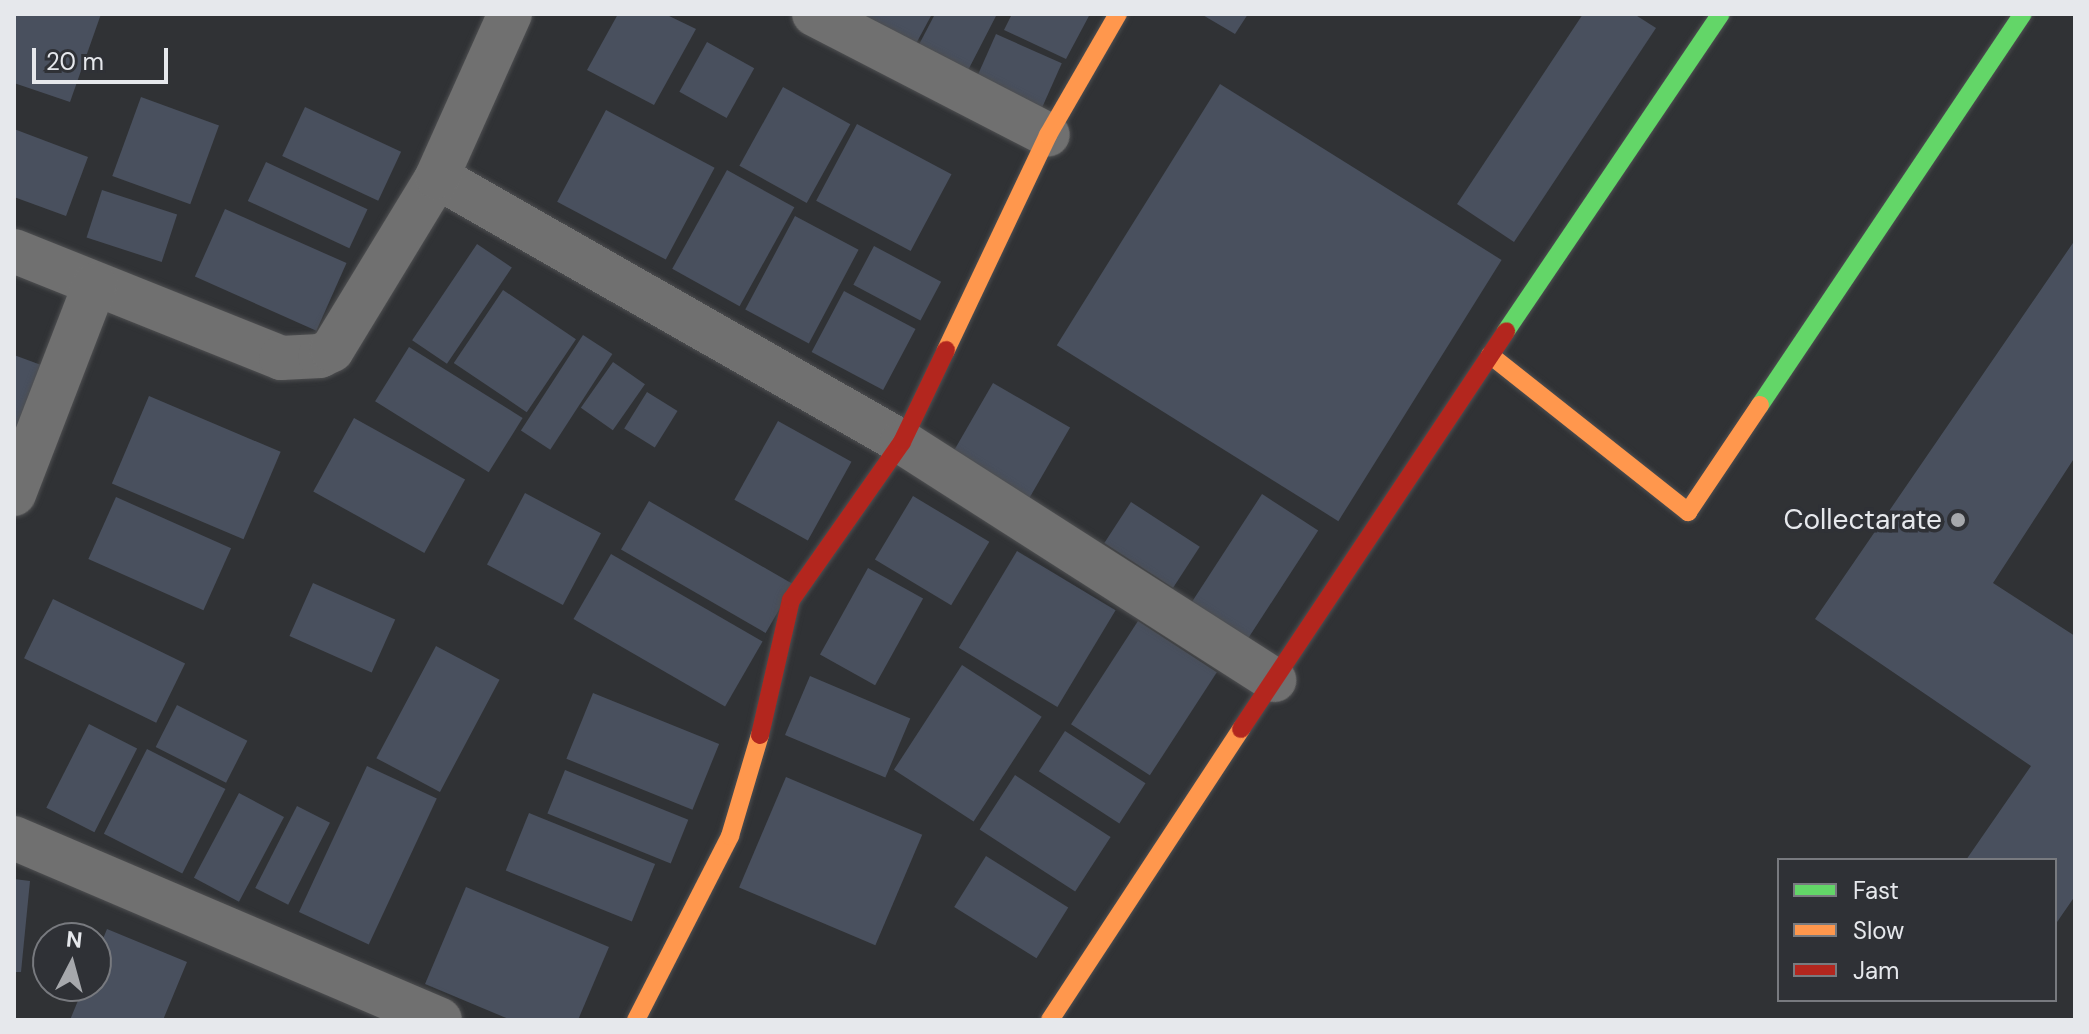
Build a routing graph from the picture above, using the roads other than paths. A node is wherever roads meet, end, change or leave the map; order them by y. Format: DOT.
graph roads {
  1 [pos="510,14"];
  2 [pos="814,14"];
  3 [pos="1118,14"];
  4 [pos="1721,14"];
  5 [pos="2023,14"];
  6 [pos="1048,135"];
  7 [pos="437,177"];
  8 [pos="14,251"];
  9 [pos="95,284"];
  10 [pos="1490,355"];
  11 [pos="902,442"];
  12 [pos="14,494"];
  13 [pos="1274,680"];
  14 [pos="14,838"];
  15 [pos="440,1020"];
  16 [pos="636,1020"];
  17 [pos="1050,1020"];
  1 -- 7 [label="street"];
  2 -- 6 [label="street"];
  3 -- 6 [label="street"];
  4 -- 10 [label="street"];
  5 -- 10 [label="street"];
  6 -- 11 [label="street"];
  7 -- 9 [label="street"];
  7 -- 11 [label="street"];
  8 -- 9 [label="street"];
  9 -- 12 [label="street"];
  10 -- 13 [label="street"];
  11 -- 13 [label="street"];
  11 -- 16 [label="street"];
  13 -- 17 [label="street"];
  14 -- 15 [label="street"];
}
